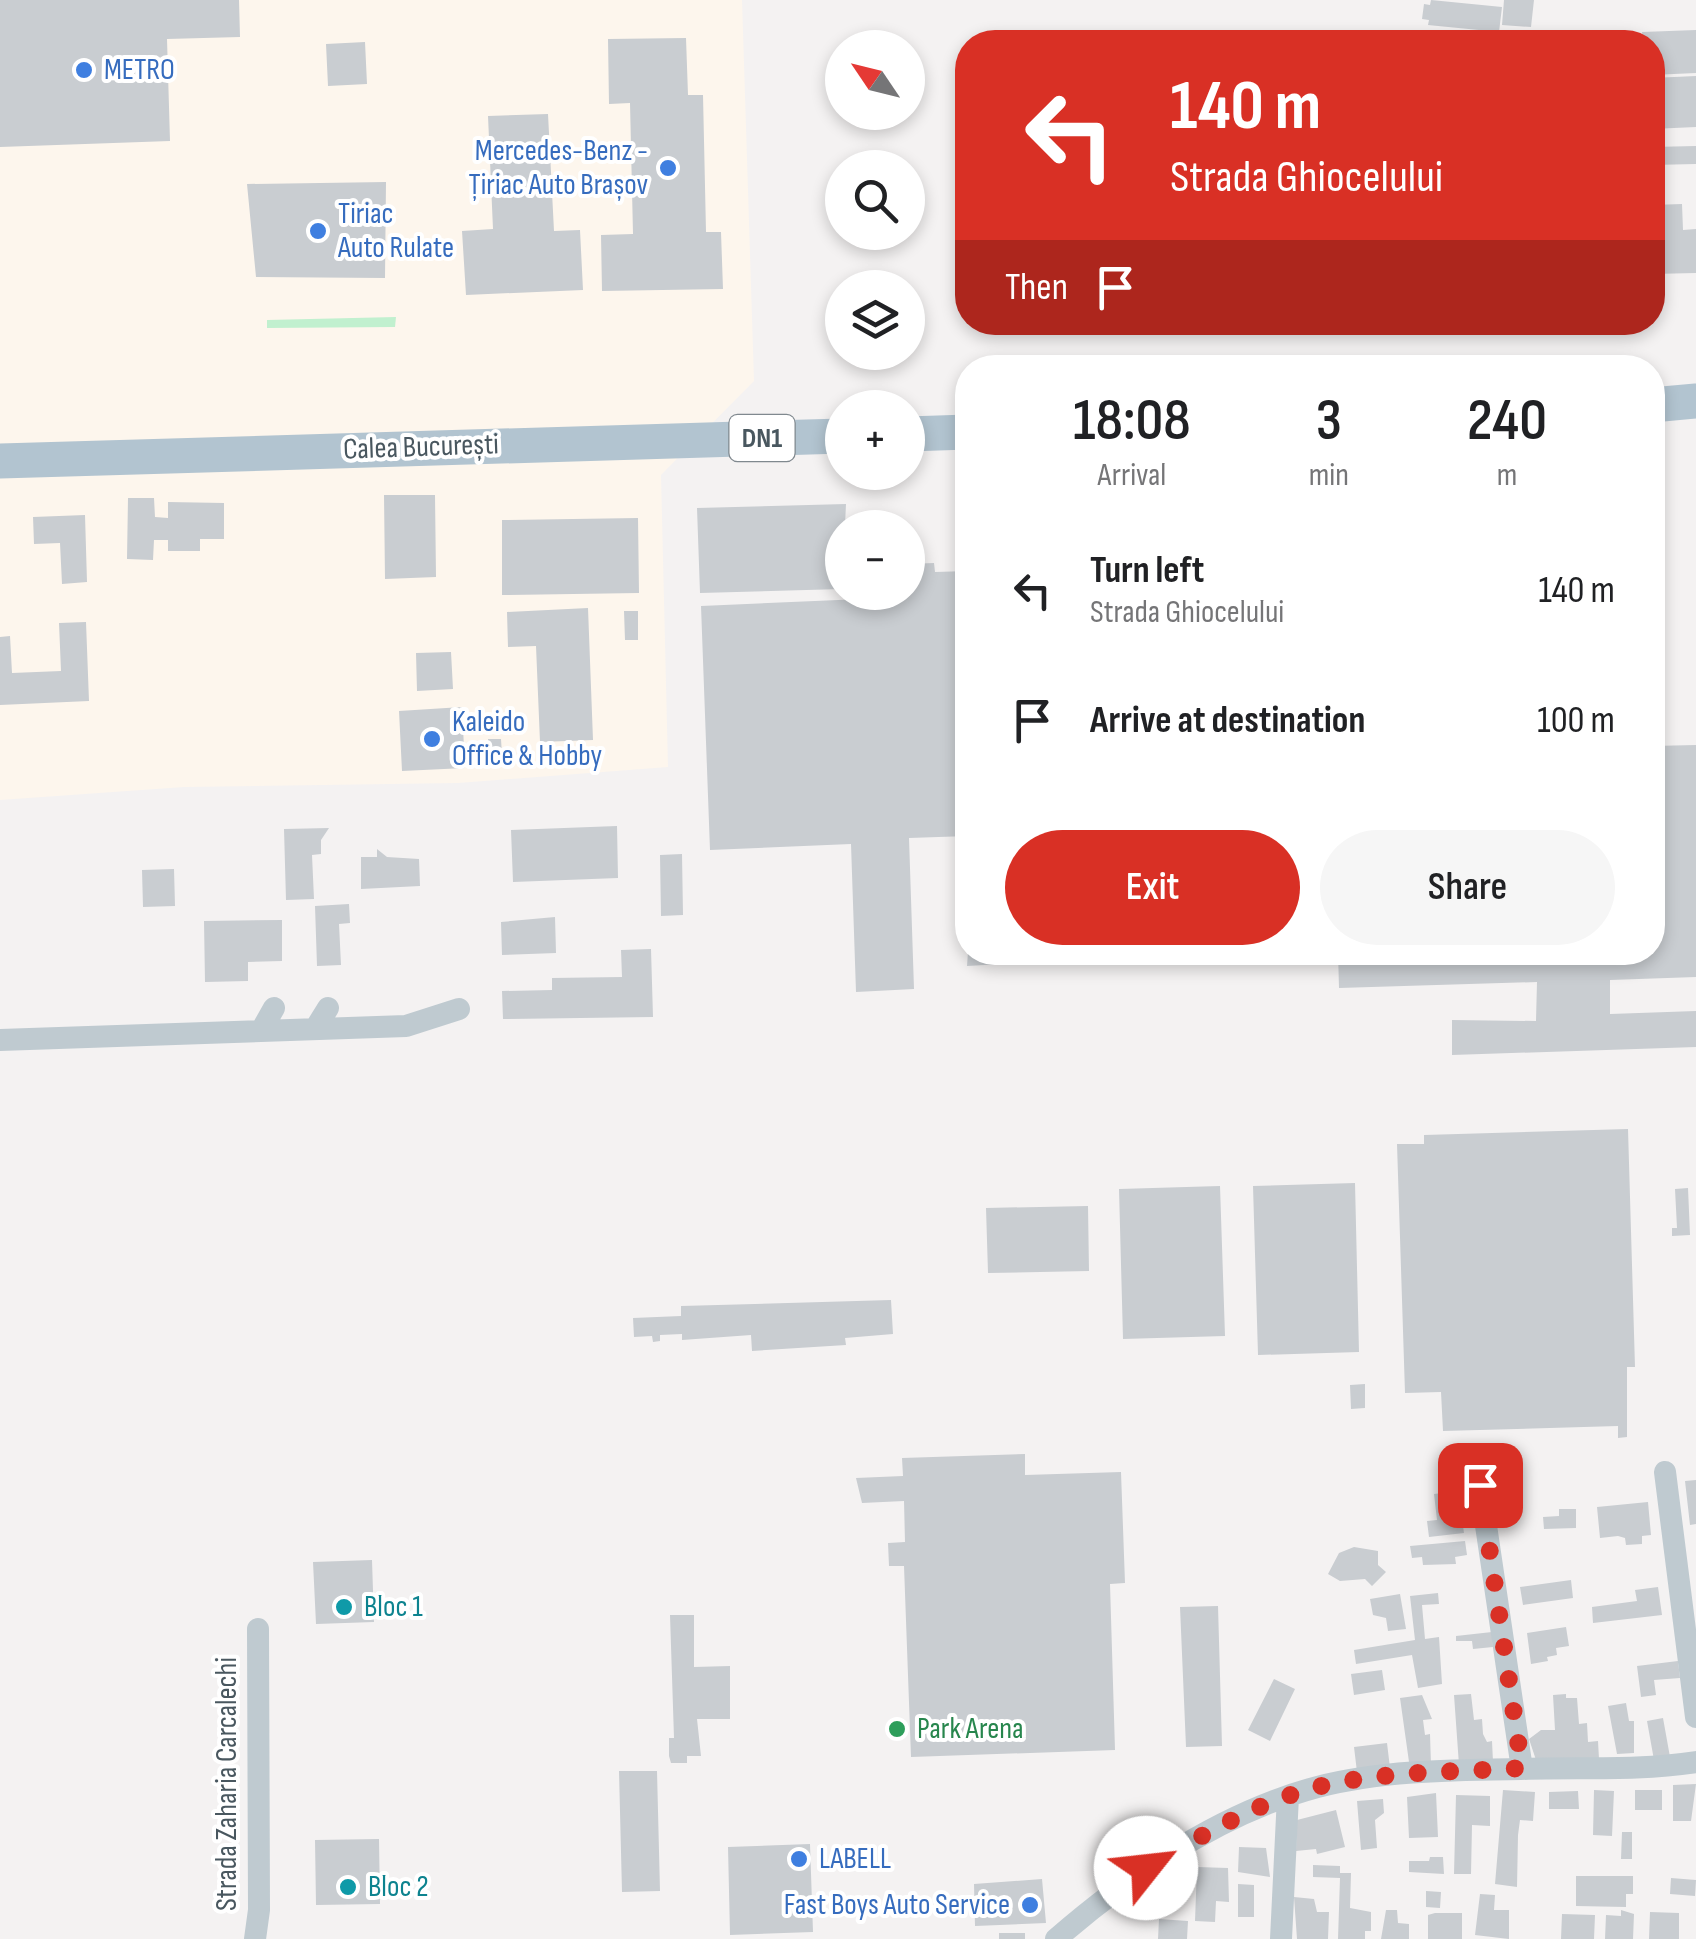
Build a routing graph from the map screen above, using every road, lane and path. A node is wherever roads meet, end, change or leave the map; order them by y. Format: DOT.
graph roads {
  1 [pos="1696,401"];
  2 [pos="1665,403"];
  3 [pos="1665,424"];
  4 [pos="1696,426"];
  5 [pos="955,432"];
  6 [pos="925,433"];
  7 [pos="825,436"];
  8 [pos="0,460"];
  9 [pos="274,1008"];
  10 [pos="328,1008"];
  11 [pos="459,1009"];
  12 [pos="315,1030"];
  13 [pos="261,1031"];
  14 [pos="0,1040"];
  15 [pos="1665,1472"];
  16 [pos="1480,1485"];
  17 [pos="258,1629"];
  18 [pos="1696,1717"];
  19 [pos="1696,1762"];
  20 [pos="1522,1768"];
  21 [pos="1288,1796"];
  22 [pos="255,1939"];
  23 [pos="1056,1939"];
  24 [pos="1280,1939"];
  1 -- 2 [label="main road"];
  3 -- 4 [label="main road"];
  5 -- 6 [label="main road"];
  7 -- 8 [label="main road, Calea București / DN1"];
  9 -- 13 [label="street"];
  10 -- 12 [label="street"];
  11 -- 12 [label="street"];
  12 -- 13 [label="street"];
  13 -- 14 [label="street"];
  15 -- 18 [label="street"];
  16 -- 20 [label="street"];
  17 -- 22 [label="street, Strada Zaharia Carcalechi"];
  19 -- 20 [label="street"];
  20 -- 21 [label="street"];
  21 -- 23 [label="street"];
  21 -- 24 [label="street"];
}
